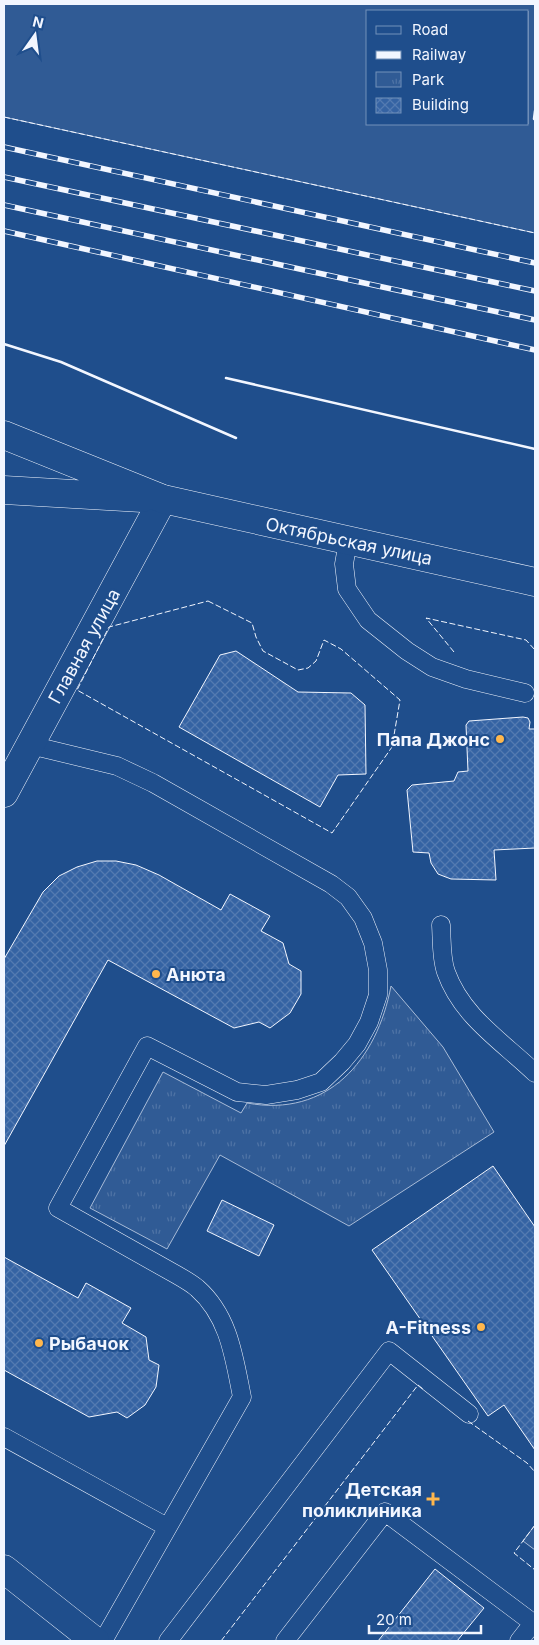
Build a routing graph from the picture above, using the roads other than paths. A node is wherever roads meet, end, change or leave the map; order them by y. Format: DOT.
graph roads {
  1 [pos="4,435"];
  2 [pos="4,490"];
  3 [pos="164,499"];
  4 [pos="348,541"];
  5 [pos="535,582"];
  6 [pos="525,693"];
  7 [pos="30,745"];
  8 [pos="4,792"];
  9 [pos="441,925"];
  10 [pos="535,1074"];
  11 [pos="469,1414"];
  12 [pos="4,1437"];
  13 [pos="168,1527"];
  14 [pos="4,1570"];
  15 [pos="95,1641"];
  16 [pos="103,1641"];
  17 [pos="168,1641"];
  18 [pos="284,1641"];
  19 [pos="519,1641"];
  1 -- 3 [label="main road"];
  2 -- 3 [label="main road"];
  3 -- 4 [label="main road, Октябрьская улица"];
  3 -- 7 [label="main road, Главная улица"];
  4 -- 5 [label="main road, Октябрьская улица"];
  4 -- 6 [label="lane"];
  7 -- 8 [label="main road, Главная улица"];
  7 -- 13 [label="lane"];
  9 -- 10 [label="lane"];
  11 -- 17 [label="lane"];
  12 -- 13 [label="lane"];
  13 -- 16 [label="lane"];
  14 -- 15 [label="main road"];
  18 -- 19 [label="lane"];
}
